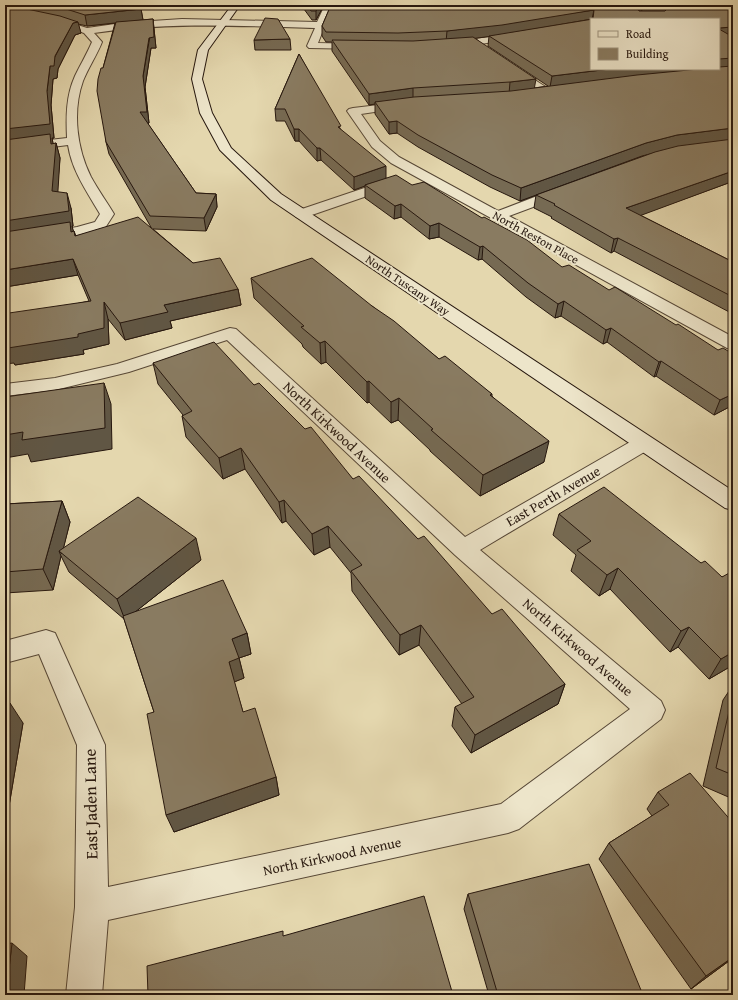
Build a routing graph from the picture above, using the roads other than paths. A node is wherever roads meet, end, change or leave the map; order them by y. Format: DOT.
graph roads {
  1 [pos="236,5"];
  2 [pos="332,6"];
  3 [pos="8,12"];
  4 [pos="223,23"];
  5 [pos="321,25"];
  6 [pos="87,31"];
  7 [pos="531,34"];
  8 [pos="475,43"];
  9 [pos="439,46"];
  10 [pos="370,48"];
  11 [pos="487,51"];
  12 [pos="499,60"];
  13 [pos="532,95"];
  14 [pos="412,104"];
  15 [pos="74,141"];
  16 [pos="5,149"];
  17 [pos="420,173"];
  18 [pos="572,188"];
  19 [pos="300,214"];
  20 [pos="497,216"];
  21 [pos="5,243"];
  22 [pos="733,344"];
  23 [pos="5,390"];
  24 [pos="644,443"];
  25 [pos="733,502"];
  26 [pos="463,548"];
  27 [pos="5,652"];
  28 [pos="92,907"];
  29 [pos="84,995"];
  1 -- 4 [label="street, North Tuscany Way"];
  2 -- 5 [label="street"];
  3 -- 6 [label="street"];
  4 -- 5 [label="street"];
  4 -- 6 [label="street"];
  4 -- 19 [label="street, North Tuscany Way"];
  5 -- 10 [label="street"];
  6 -- 15 [label="street"];
  7 -- 8 [label="street"];
  8 -- 9 [label="street"];
  8 -- 11 [label="street"];
  12 -- 13 [label="street"];
  14 -- 17 [label="street, North Reston Place"];
  15 -- 16 [label="street"];
  15 -- 21 [label="street"];
  17 -- 19 [label="street"];
  17 -- 20 [label="street, North Reston Place"];
  18 -- 20 [label="street"];
  19 -- 24 [label="street, North Tuscany Way"];
  20 -- 22 [label="street, North Reston Place"];
  23 -- 26 [label="street, North Kirkwood Avenue"];
  24 -- 25 [label="street, North Tuscany Way"];
  24 -- 26 [label="street, East Perth Avenue"];
  26 -- 28 [label="street, North Kirkwood Avenue"];
  27 -- 28 [label="street, East Jaden Lane"];
  28 -- 29 [label="street, East Jaden Lane"];
}
